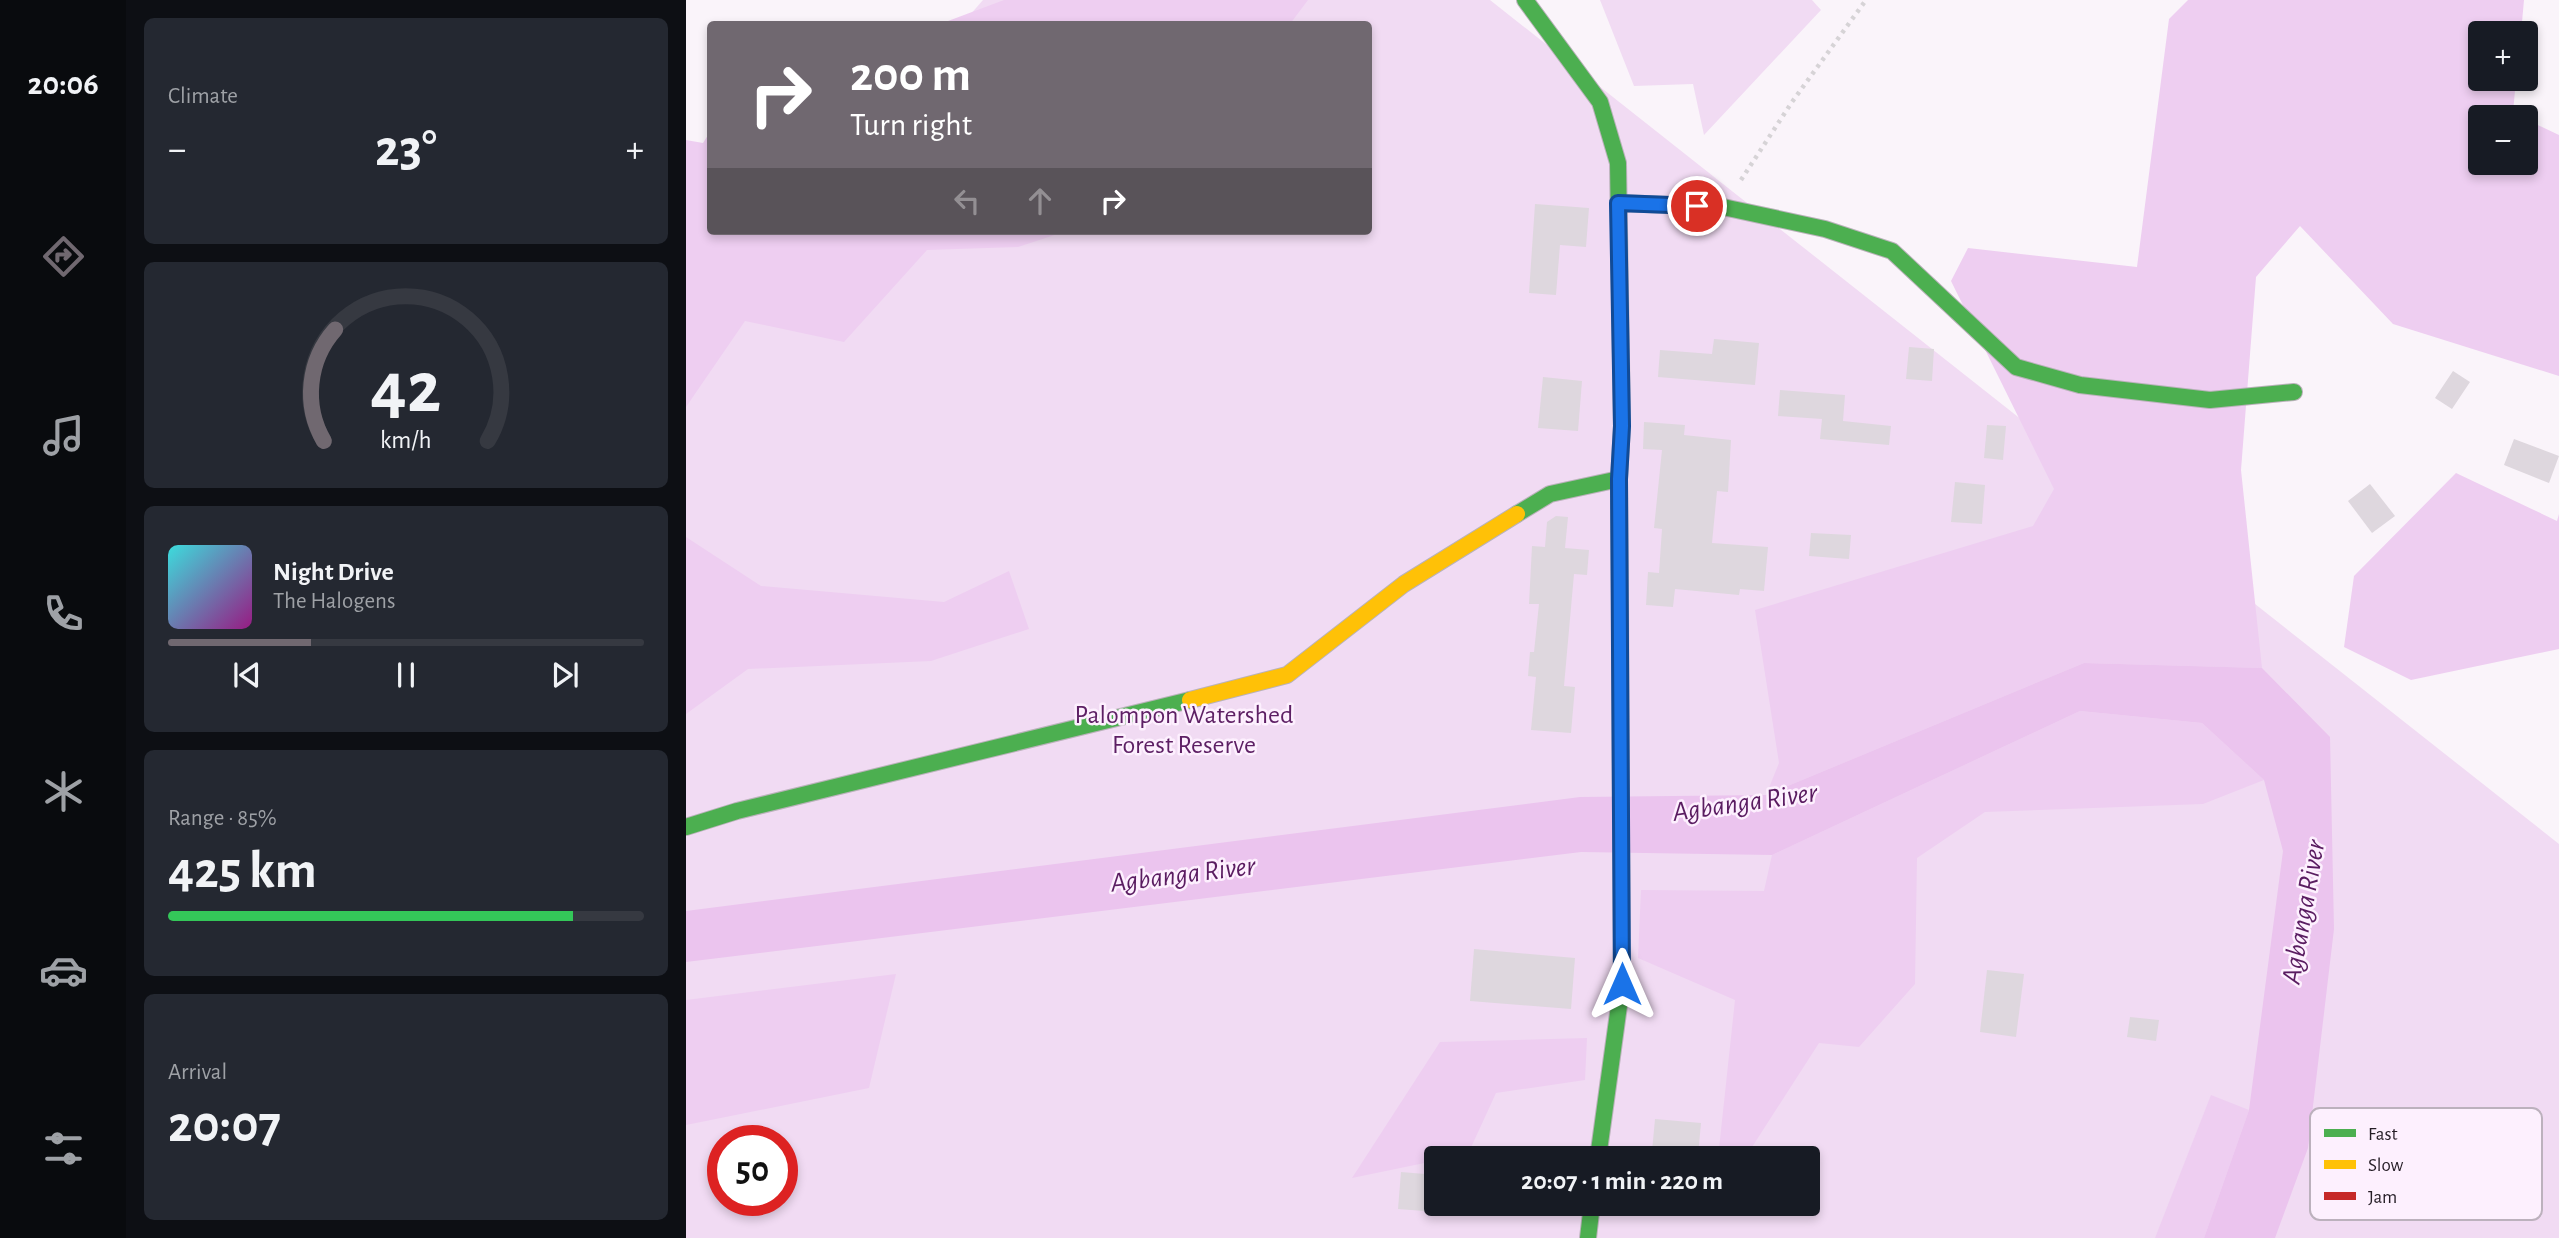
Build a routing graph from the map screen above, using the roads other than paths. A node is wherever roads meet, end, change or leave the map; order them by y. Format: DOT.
graph roads {
  1 [pos="1525,0"];
  2 [pos="1618,203"];
  3 [pos="2294,392"];
  4 [pos="1619,479"];
  5 [pos="686,827"];
  6 [pos="1600,1146"];
  7 [pos="1591,1216"];
  8 [pos="1588,1238"];
  1 -- 2 [label="street"];
  2 -- 3 [label="street"];
  2 -- 4 [label="street"];
  4 -- 5 [label="street"];
  4 -- 6 [label="street"];
  7 -- 8 [label="street"];
}
